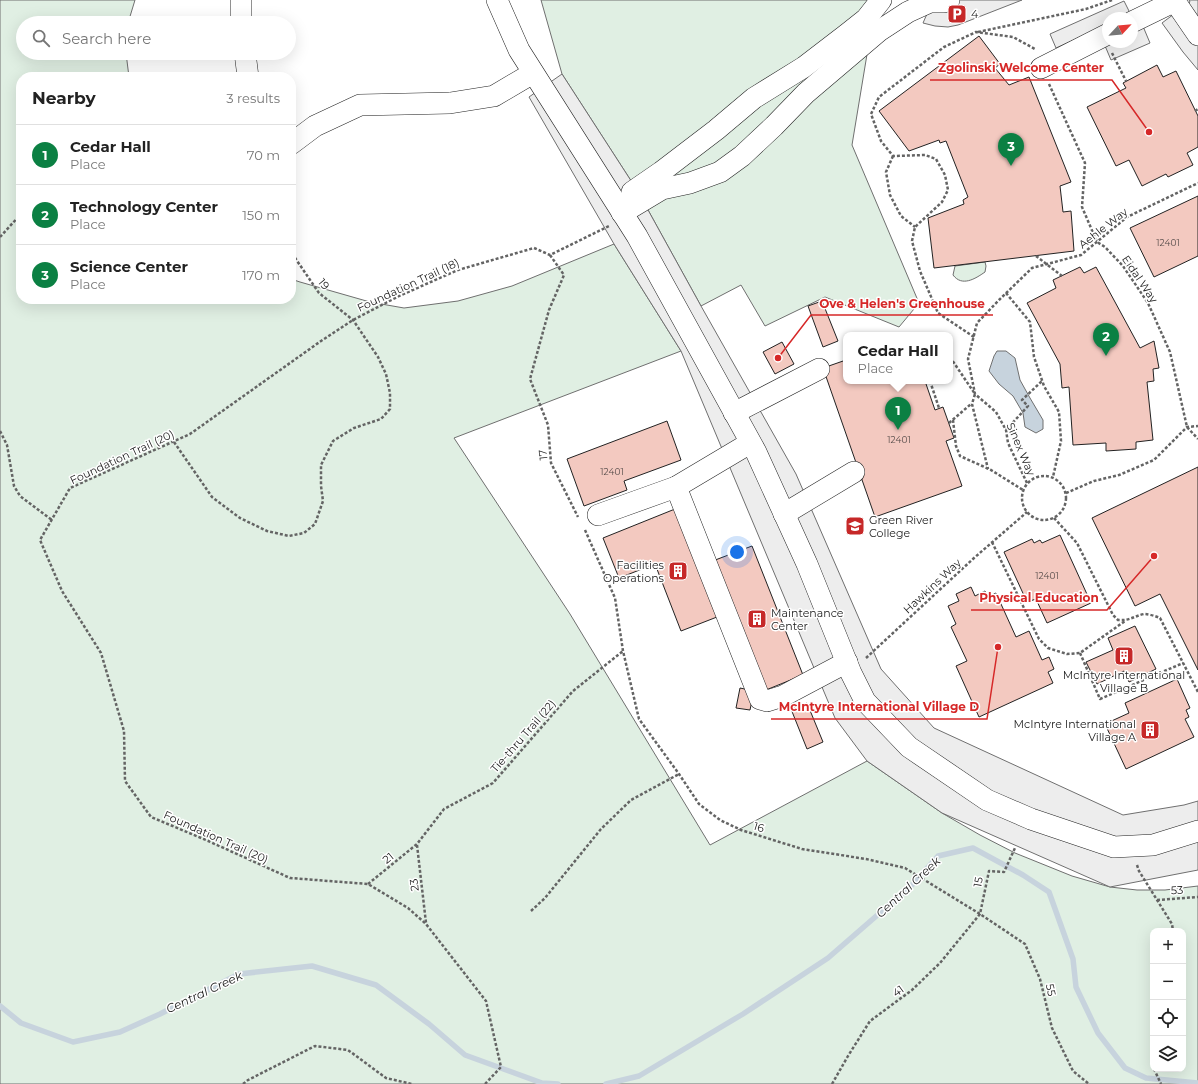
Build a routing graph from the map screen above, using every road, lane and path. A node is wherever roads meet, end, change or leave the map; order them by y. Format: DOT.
graph roads {
  1 [pos="240,0"];
  2 [pos="497,0"];
  3 [pos="880,0"];
  4 [pos="1112,0"];
  5 [pos="935,1"];
  6 [pos="1174,1"];
  7 [pos="241,16"];
  8 [pos="1138,19"];
  9 [pos="976,32"];
  10 [pos="1198,35"];
  11 [pos="1102,37"];
  12 [pos="1112,48"];
  13 [pos="246,60"];
  14 [pos="1048,64"];
  15 [pos="247,72"];
  16 [pos="533,73"];
  17 [pos="1126,81"];
  18 [pos="296,140"];
  19 [pos="893,156"];
  20 [pos="1198,183"];
  21 [pos="621,211"];
  22 [pos="16,219"];
  23 [pos="916,227"];
  24 [pos="0,237"];
  25 [pos="1097,242"];
  26 [pos="550,255"];
  27 [pos="1036,256"];
  28 [pos="296,259"];
  29 [pos="1062,276"];
  30 [pos="1006,293"];
  31 [pos="353,320"];
  32 [pos="974,337"];
  33 [pos="953,361"];
  34 [pos="819,369"];
  35 [pos="1042,381"];
  36 [pos="931,384"];
  37 [pos="975,394"];
  38 [pos="972,404"];
  39 [pos="939,408"];
  40 [pos="734,413"];
  41 [pos="953,420"];
  42 [pos="949,423"];
  43 [pos="1198,426"];
  44 [pos="1187,427"];
  45 [pos="1006,430"];
  46 [pos="0,431"];
  47 [pos="1198,439"];
  48 [pos="173,442"];
  49 [pos="750,443"];
  50 [pos="988,468"];
  51 [pos="854,472"];
  52 [pos="1053,477"];
  53 [pos="1027,483"];
  54 [pos="676,487"];
  55 [pos="1023,490"];
  56 [pos="1066,493"];
  57 [pos="1027,512"];
  58 [pos="784,514"];
  59 [pos="598,515"];
  60 [pos="1054,518"];
  61 [pos="52,520"];
  62 [pos="992,542"];
  63 [pos="1125,621"];
  64 [pos="623,651"];
  65 [pos="1080,653"];
  66 [pos="1183,663"];
  67 [pos="849,668"];
  68 [pos="1198,692"];
  69 [pos="680,774"];
  70 [pos="1198,831"];
  71 [pos="417,844"];
  72 [pos="1131,846"];
  73 [pos="1015,848"];
  74 [pos="368,884"];
  75 [pos="1198,897"];
  76 [pos="1157,900"];
  77 [pos="531,911"];
  78 [pos="980,914"];
  79 [pos="426,924"];
  80 [pos="1173,928"];
  81 [pos="1155,1072"];
  82 [pos="243,1084"];
  83 [pos="412,1084"];
  84 [pos="485,1084"];
  85 [pos="832,1084"];
  86 [pos="1089,1084"];
  87 [pos="1161,1084"];
  1 -- 7 [label="lane"];
  2 -- 16 [label="lane"];
  3 -- 21 [label="lane"];
  4 -- 9 [label="path"];
  5 -- 21 [label="lane"];
  6 -- 8 [label="lane"];
  6 -- 10 [label="lane"];
  9 -- 14 [label="path"];
  9 -- 19 [label="path"];
  11 -- 14 [label="lane"];
  12 -- 17 [label="path"];
  13 -- 15 [label="lane"];
  14 -- 25 [label="path, Eidal Way"];
  16 -- 18 [label="lane"];
  16 -- 21 [label="lane"];
  19 -- 23 [label="path"];
  19 -- 23 [label="path"];
  20 -- 25 [label="path, Aehle Way"];
  21 -- 26 [label="path"];
  21 -- 40 [label="lane"];
  22 -- 24 [label="path"];
  23 -- 32 [label="path"];
  25 -- 30 [label="path, Aehle Way"];
  25 -- 44 [label="path, Eidal Way"];
  26 -- 31 [label="path, Foundation Trail (18)"];
  26 -- 64 [label="path, 17"];
  27 -- 29 [label="path, bridge"];
  28 -- 31 [label="path, 19"];
  30 -- 32 [label="path, Aehle Way"];
  30 -- 35 [label="path"];
  31 -- 48 [label="path, Foundation Trail (20)"];
  31 -- 48 [label="path, 19"];
  32 -- 37 [label="path"];
  33 -- 37 [label="path, Sinex Way"];
  34 -- 40 [label="lane"];
  35 -- 45 [label="path"];
  35 -- 52 [label="path"];
  36 -- 39 [label="path"];
  37 -- 38 [label="path"];
  37 -- 45 [label="path, Sinex Way"];
  38 -- 41 [label="path"];
  38 -- 50 [label="path"];
  40 -- 49 [label="lane"];
  41 -- 42 [label="path"];
  41 -- 50 [label="path"];
  43 -- 44 [label="path"];
  44 -- 47 [label="path, Eidal Way"];
  44 -- 56 [label="path"];
  45 -- 53 [label="path, Sinex Way"];
  46 -- 61 [label="path"];
  48 -- 61 [label="path, Foundation Trail (20)"];
  49 -- 54 [label="lane"];
  49 -- 58 [label="lane"];
  50 -- 55 [label="path"];
  51 -- 58 [label="lane"];
  52 -- 53 [label="path"];
  52 -- 56 [label="path"];
  53 -- 55 [label="path"];
  54 -- 59 [label="lane"];
  54 -- 67 [label="lane"];
  55 -- 57 [label="path"];
  56 -- 60 [label="path"];
  57 -- 60 [label="path"];
  57 -- 62 [label="path, Hawkins Way"];
  58 -- 67 [label="lane"];
  60 -- 63 [label="path"];
  61 -- 74 [label="path, Foundation Trail (20)"];
  62 -- 65 [label="path"];
  62 -- 67 [label="path, Hawkins Way"];
  63 -- 65 [label="path"];
  63 -- 66 [label="path"];
  64 -- 69 [label="path, 16"];
  64 -- 71 [label="path, Tie-thru Trail (22)"];
  65 -- 66 [label="path"];
  66 -- 68 [label="path"];
  67 -- 72 [label="lane"];
  69 -- 77 [label="path"];
  69 -- 78 [label="path, 16"];
  70 -- 72 [label="lane"];
  71 -- 74 [label="path, 21"];
  71 -- 79 [label="path, 23"];
  72 -- 76 [label="path"];
  73 -- 78 [label="path, 15"];
  74 -- 79 [label="path"];
  75 -- 76 [label="path, 53"];
  76 -- 80 [label="path"];
  78 -- 85 [label="path, 41"];
  78 -- 86 [label="path, 55"];
  79 -- 84 [label="path"];
  81 -- 87 [label="path"];
  82 -- 83 [label="path"];
}
